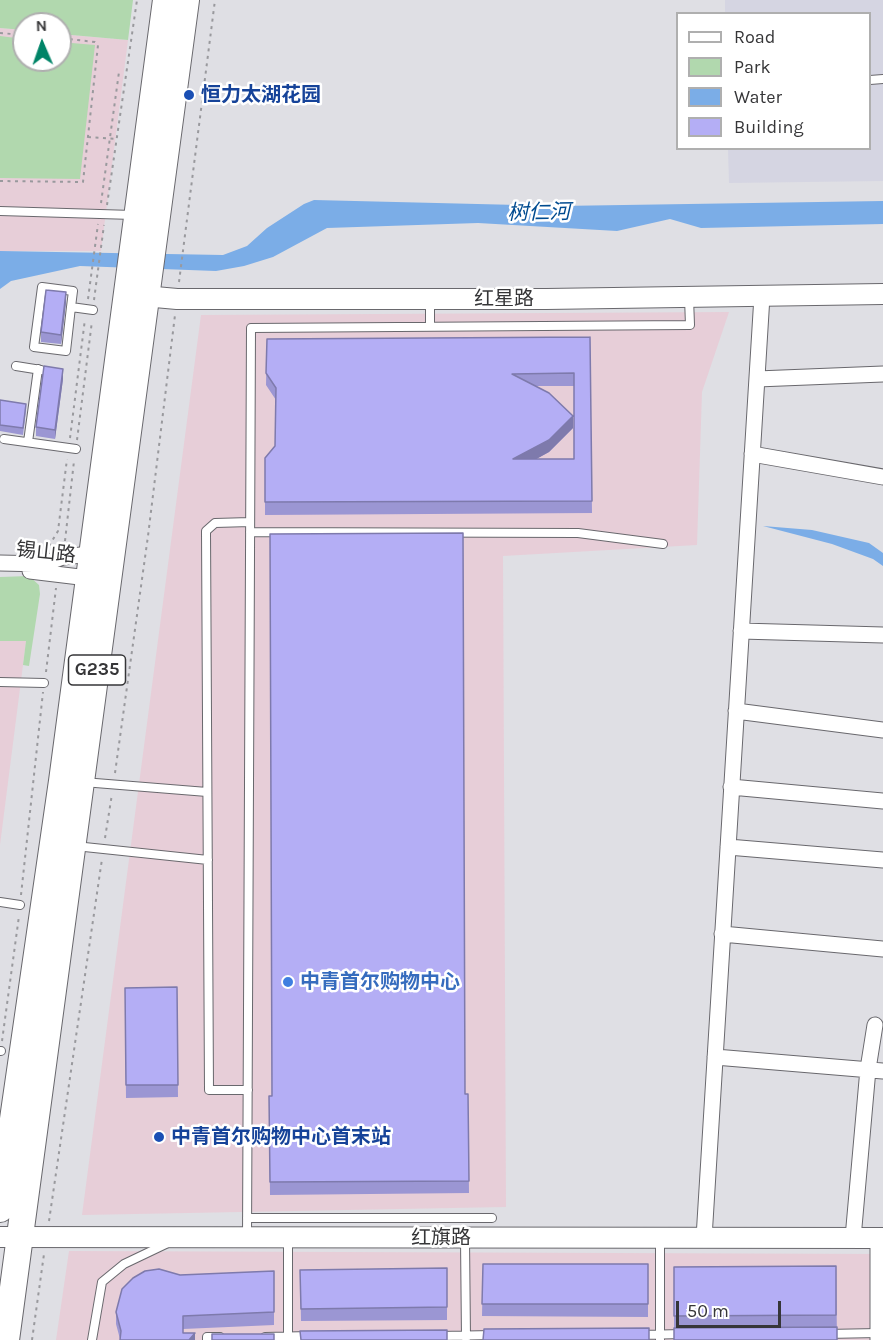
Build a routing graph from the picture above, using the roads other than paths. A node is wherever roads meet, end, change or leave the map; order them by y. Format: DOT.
graph roads {
  1 [pos="166,0"];
  2 [pos="186,0"];
  3 [pos="0,211"];
  4 [pos="140,215"];
  5 [pos="883,294"];
  6 [pos="136,295"];
  7 [pos="762,296"];
  8 [pos="689,297"];
  9 [pos="430,298"];
  10 [pos="71,307"];
  11 [pos="90,310"];
  12 [pos="430,327"];
  13 [pos="16,366"];
  14 [pos="38,369"];
  15 [pos="47,370"];
  16 [pos="883,374"];
  17 [pos="757,379"];
  18 [pos="4,439"];
  19 [pos="28,442"];
  20 [pos="72,448"];
  21 [pos="752,454"];
  22 [pos="883,477"];
  23 [pos="250,522"];
  24 [pos="250,532"];
  25 [pos="663,544"];
  26 [pos="0,563"];
  27 [pos="89,566"];
  28 [pos="0,570"];
  29 [pos="741,631"];
  30 [pos="883,635"];
  31 [pos="0,682"];
  32 [pos="44,683"];
  33 [pos="736,711"];
  34 [pos="883,730"];
  35 [pos="72,781"];
  36 [pos="731,787"];
  37 [pos="207,792"];
  38 [pos="883,801"];
  39 [pos="74,846"];
  40 [pos="728,847"];
  41 [pos="208,860"];
  42 [pos="883,860"];
  43 [pos="0,902"];
  44 [pos="20,905"];
  45 [pos="722,934"];
  46 [pos="883,949"];
  47 [pos="875,1025"];
  48 [pos="715,1057"];
  49 [pos="876,1070"];
  50 [pos="248,1090"];
  51 [pos="0,1209"];
  52 [pos="492,1218"];
  53 [pos="247,1228"];
  54 [pos="10,1237"];
  55 [pos="178,1238"];
  56 [pos="288,1238"];
  57 [pos="465,1238"];
  58 [pos="660,1238"];
  59 [pos="704,1238"];
  60 [pos="853,1238"];
  61 [pos="880,1238"];
  62 [pos="879,1332"];
  63 [pos="694,1334"];
  64 [pos="820,1334"];
  65 [pos="500,1335"];
  66 [pos="626,1335"];
  67 [pos="324,1336"];
  68 [pos="430,1336"];
  69 [pos="230,1337"];
  70 [pos="254,1337"];
  71 [pos="660,1337"];
  72 [pos="207,1338"];
  73 [pos="288,1338"];
  74 [pos="466,1338"];
  75 [pos="6,1340"];
  76 [pos="92,1340"];
  1 -- 4 [label="highway, G235"];
  2 -- 6 [label="highway, G235"];
  3 -- 4 [label="lane"];
  4 -- 6 [label="highway, G235"];
  5 -- 7 [label="street, 红星路"];
  6 -- 9 [label="street, 红星路"];
  6 -- 27 [label="highway, G235"];
  6 -- 35 [label="highway, G235"];
  7 -- 8 [label="street, 红星路"];
  7 -- 17 [label="street"];
  8 -- 9 [label="street, 红星路"];
  8 -- 12 [label="lane"];
  9 -- 12 [label="lane"];
  10 -- 10 [label="lane"];
  10 -- 11 [label="lane"];
  12 -- 23 [label="lane"];
  13 -- 14 [label="lane"];
  14 -- 15 [label="lane"];
  14 -- 19 [label="lane"];
  16 -- 17 [label="street"];
  17 -- 21 [label="street"];
  18 -- 19 [label="lane"];
  19 -- 20 [label="lane"];
  21 -- 22 [label="street"];
  21 -- 29 [label="street"];
  23 -- 24 [label="lane"];
  23 -- 37 [label="lane"];
  24 -- 25 [label="lane"];
  24 -- 50 [label="lane"];
  26 -- 27 [label="street, 锡山路"];
  27 -- 28 [label="street, 锡山路"];
  27 -- 35 [label="highway, G235"];
  29 -- 30 [label="street"];
  29 -- 33 [label="street"];
  31 -- 32 [label="lane"];
  33 -- 34 [label="street"];
  33 -- 36 [label="street"];
  35 -- 37 [label="lane"];
  35 -- 39 [label="highway, G235"];
  35 -- 51 [label="highway, G235"];
  36 -- 38 [label="street"];
  36 -- 40 [label="street"];
  37 -- 41 [label="lane"];
  39 -- 41 [label="lane"];
  39 -- 54 [label="highway, G235"];
  40 -- 42 [label="street"];
  40 -- 45 [label="street"];
  41 -- 50 [label="lane"];
  43 -- 44 [label="lane"];
  45 -- 46 [label="street"];
  45 -- 48 [label="street"];
  47 -- 49 [label="street"];
  48 -- 49 [label="street"];
  48 -- 59 [label="street"];
  49 -- 60 [label="street"];
  50 -- 53 [label="lane"];
  52 -- 53 [label="lane"];
  53 -- 55 [label="street, 红旗路"];
  53 -- 56 [label="street, 红旗路"];
  54 -- 55 [label="street, 红旗路"];
  54 -- 75 [label="highway, G235"];
  55 -- 76 [label="lane"];
  56 -- 57 [label="street, 红旗路"];
  56 -- 73 [label="lane"];
  57 -- 58 [label="street, 红旗路"];
  57 -- 74 [label="lane"];
  58 -- 59 [label="street, 红旗路"];
  58 -- 71 [label="lane"];
  59 -- 60 [label="street, 红旗路"];
  60 -- 61 [label="street, 红旗路"];
  61 -- 62 [label="street"];
  62 -- 64 [label="lane"];
  63 -- 71 [label="lane"];
  65 -- 74 [label="lane"];
  66 -- 71 [label="lane"];
  67 -- 73 [label="lane"];
  68 -- 74 [label="lane"];
  69 -- 72 [label="lane"];
  70 -- 73 [label="lane"];
}
